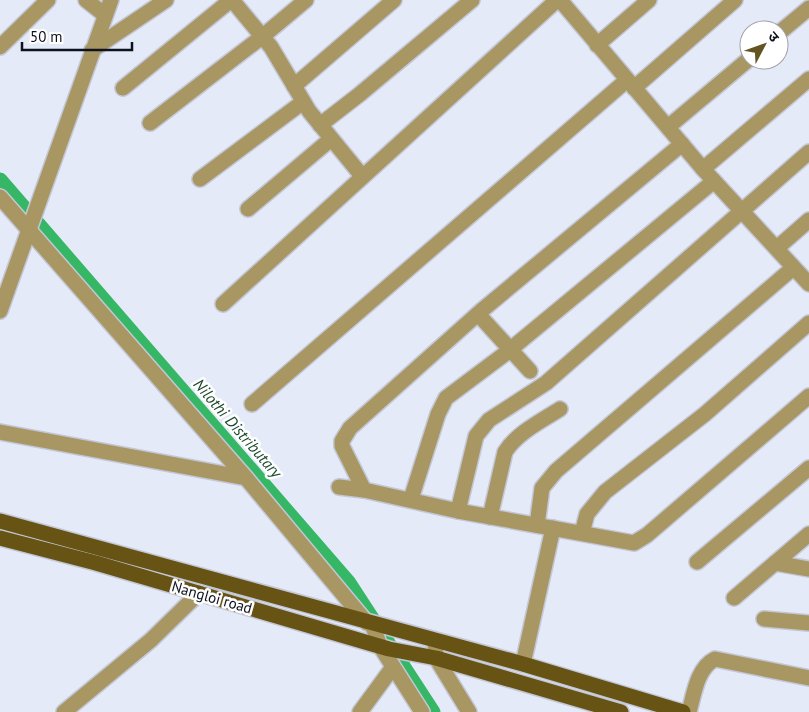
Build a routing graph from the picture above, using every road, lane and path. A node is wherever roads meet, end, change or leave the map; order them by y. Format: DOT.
graph roads {
  1 [pos="48,0"];
  2 [pos="86,0"];
  3 [pos="111,0"];
  4 [pos="166,0"];
  5 [pos="231,0"];
  6 [pos="306,0"];
  7 [pos="394,0"];
  8 [pos="472,0"];
  9 [pos="649,0"];
  10 [pos="735,0"];
  11 [pos="564,2"];
  12 [pos="809,8"];
  13 [pos="105,15"];
  14 [pos="789,25"];
  15 [pos="263,36"];
  16 [pos="597,45"];
  17 [pos="0,47"];
  18 [pos="92,50"];
  19 [pos="739,67"];
  20 [pos="809,79"];
  21 [pos="630,84"];
  22 [pos="294,86"];
  23 [pos="123,88"];
  24 [pos="303,102"];
  25 [pos="150,123"];
  26 [pos="320,124"];
  27 [pos="668,127"];
  28 [pos="331,139"];
  29 [pos="682,144"];
  30 [pos="809,152"];
  31 [pos="704,169"];
  32 [pos="362,176"];
  33 [pos="200,179"];
  34 [pos="714,181"];
  35 [pos="0,197"];
  36 [pos="248,209"];
  37 [pos="742,210"];
  38 [pos="809,220"];
  39 [pos="27,230"];
  40 [pos="777,248"];
  41 [pos="793,268"];
  42 [pos="809,284"];
  43 [pos="223,304"];
  44 [pos="0,311"];
  45 [pos="478,314"];
  46 [pos="809,323"];
  47 [pos="510,350"];
  48 [pos="530,371"];
  49 [pos="809,396"];
  50 [pos="252,404"];
  51 [pos="560,409"];
  52 [pos="0,432"];
  53 [pos="809,468"];
  54 [pos="246,478"];
  55 [pos="339,487"];
  56 [pos="364,490"];
  57 [pos="411,499"];
  58 [pos="458,511"];
  59 [pos="490,517"];
  60 [pos="0,520"];
  61 [pos="536,525"];
  62 [pos="553,528"];
  63 [pos="582,532"];
  64 [pos="809,534"];
  65 [pos="0,538"];
  66 [pos="697,562"];
  67 [pos="776,563"];
  68 [pos="809,569"];
  69 [pos="199,593"];
  70 [pos="734,598"];
  71 [pos="764,619"];
  72 [pos="809,623"];
  73 [pos="371,624"];
  74 [pos="434,641"];
  75 [pos="385,647"];
  76 [pos="430,657"];
  77 [pos="523,664"];
  78 [pos="393,667"];
  79 [pos="809,678"];
  80 [pos="596,709"];
  81 [pos="68,711"];
  82 [pos="360,712"];
  83 [pos="422,712"];
  84 [pos="469,712"];
  85 [pos="621,712"];
  86 [pos="683,712"];
  87 [pos="689,712"];
  1 -- 17 [label="street"];
  2 -- 13 [label="street"];
  3 -- 13 [label="street"];
  4 -- 18 [label="street"];
  5 -- 15 [label="street"];
  5 -- 23 [label="street"];
  6 -- 15 [label="street"];
  7 -- 22 [label="street"];
  8 -- 26 [label="street"];
  9 -- 16 [label="street"];
  10 -- 21 [label="street"];
  11 -- 16 [label="street"];
  11 -- 32 [label="street"];
  12 -- 14 [label="street"];
  13 -- 18 [label="street"];
  15 -- 22 [label="street"];
  15 -- 25 [label="street"];
  16 -- 21 [label="street"];
  18 -- 39 [label="street"];
  19 -- 27 [label="street"];
  20 -- 31 [label="street"];
  21 -- 27 [label="street"];
  21 -- 50 [label="street"];
  22 -- 24 [label="street"];
  24 -- 26 [label="street"];
  24 -- 33 [label="street"];
  26 -- 28 [label="street"];
  27 -- 29 [label="street"];
  28 -- 32 [label="street"];
  28 -- 36 [label="street"];
  29 -- 31 [label="street"];
  29 -- 45 [label="street"];
  30 -- 37 [label="street"];
  31 -- 34 [label="street"];
  32 -- 43 [label="street"];
  34 -- 37 [label="street"];
  34 -- 47 [label="street"];
  35 -- 39 [label="street"];
  37 -- 40 [label="street"];
  37 -- 58 [label="street"];
  38 -- 40 [label="street"];
  39 -- 44 [label="street"];
  39 -- 54 [label="street"];
  40 -- 41 [label="street"];
  41 -- 42 [label="street"];
  41 -- 61 [label="street"];
  45 -- 47 [label="street"];
  45 -- 56 [label="street"];
  46 -- 63 [label="street"];
  47 -- 48 [label="street"];
  47 -- 57 [label="street"];
  49 -- 63 [label="street"];
  51 -- 59 [label="street"];
  52 -- 54 [label="street"];
  53 -- 66 [label="street"];
  54 -- 73 [label="street"];
  55 -- 56 [label="street"];
  56 -- 57 [label="street"];
  57 -- 58 [label="street"];
  58 -- 59 [label="street"];
  59 -- 61 [label="street"];
  60 -- 73 [label="main road"];
  61 -- 62 [label="street"];
  62 -- 63 [label="street"];
  62 -- 77 [label="street"];
  64 -- 67 [label="street"];
  65 -- 69 [label="main road, Nangloi road"];
  67 -- 68 [label="street"];
  67 -- 70 [label="street"];
  69 -- 75 [label="main road, Nangloi road"];
  69 -- 81 [label="street"];
  71 -- 72 [label="street"];
  73 -- 74 [label="main road"];
  73 -- 75 [label="street"];
  74 -- 76 [label="street"];
  74 -- 77 [label="main road"];
  75 -- 76 [label="main road, Nangloi road"];
  75 -- 78 [label="street"];
  76 -- 80 [label="main road, Nangloi road"];
  76 -- 84 [label="street"];
  77 -- 86 [label="main road"];
  78 -- 82 [label="street"];
  78 -- 83 [label="street"];
  79 -- 87 [label="street"];
  80 -- 85 [label="main road, Nangloi road"];
}
